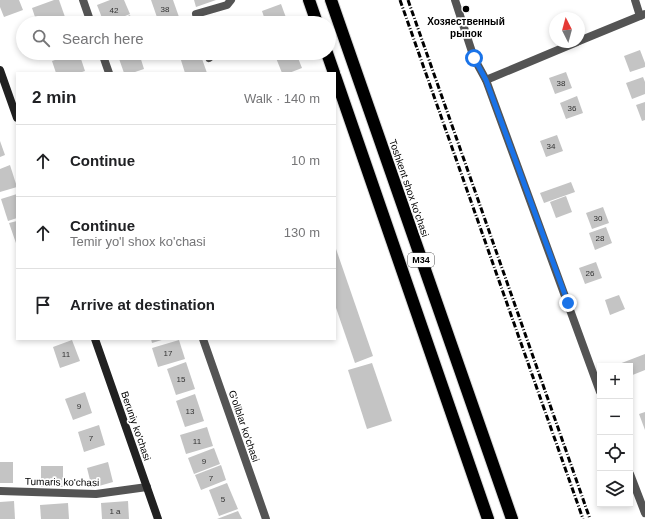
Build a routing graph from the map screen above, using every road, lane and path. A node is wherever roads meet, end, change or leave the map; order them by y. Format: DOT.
graph roads {
  1 [pos="83,0"];
  2 [pos="231,0"];
  3 [pos="309,0"];
  4 [pos="331,0"];
  5 [pos="455,0"];
  6 [pos="634,0"];
  7 [pos="643,15"];
  8 [pos="89,16"];
  9 [pos="196,16"];
  10 [pos="315,16"];
  11 [pos="585,39"];
  12 [pos="563,48"];
  13 [pos="104,60"];
  14 [pos="330,60"];
  15 [pos="0,70"];
  16 [pos="109,72"];
  17 [pos="334,72"];
  18 [pos="336,77"];
  19 [pos="486,80"];
  20 [pos="2,84"];
  21 [pos="16,116"];
  22 [pos="95,340"];
  23 [pos="203,340"];
  24 [pos="597,384"];
  25 [pos="633,482"];
  26 [pos="147,487"];
  27 [pos="0,491"];
  28 [pos="502,491"];
  29 [pos="482,500"];
  30 [pos="645,513"];
  31 [pos="158,519"];
  32 [pos="266,519"];
  33 [pos="479,519"];
  34 [pos="488,519"];
  35 [pos="512,519"];
  1 -- 8 [label="street"];
  2 -- 9 [label="street"];
  3 -- 10 [label="highway"];
  4 -- 28 [label="highway, Toshkent shox ko'chasi / M34"];
  5 -- 19 [label="street"];
  6 -- 7 [label="street"];
  7 -- 11 [label="street"];
  12 -- 19 [label="street"];
  13 -- 16 [label="street"];
  14 -- 17 [label="highway, M34"];
  15 -- 20 [label="street"];
  18 -- 29 [label="highway, M34"];
  19 -- 24 [label="street"];
  20 -- 21 [label="street"];
  22 -- 26 [label="street, Beruniy ko'chasi"];
  23 -- 32 [label="street, G'oliblar ko'chasi"];
  25 -- 30 [label="street"];
  26 -- 27 [label="street, Tumaris ko'chasi"];
  26 -- 31 [label="street, Beruniy ko'chasi"];
  28 -- 29 [label="highway"];
  28 -- 35 [label="highway, Toshkent shox ko'chasi / M34"];
  29 -- 33 [label="highway"];
  29 -- 34 [label="highway, M34"];
}
